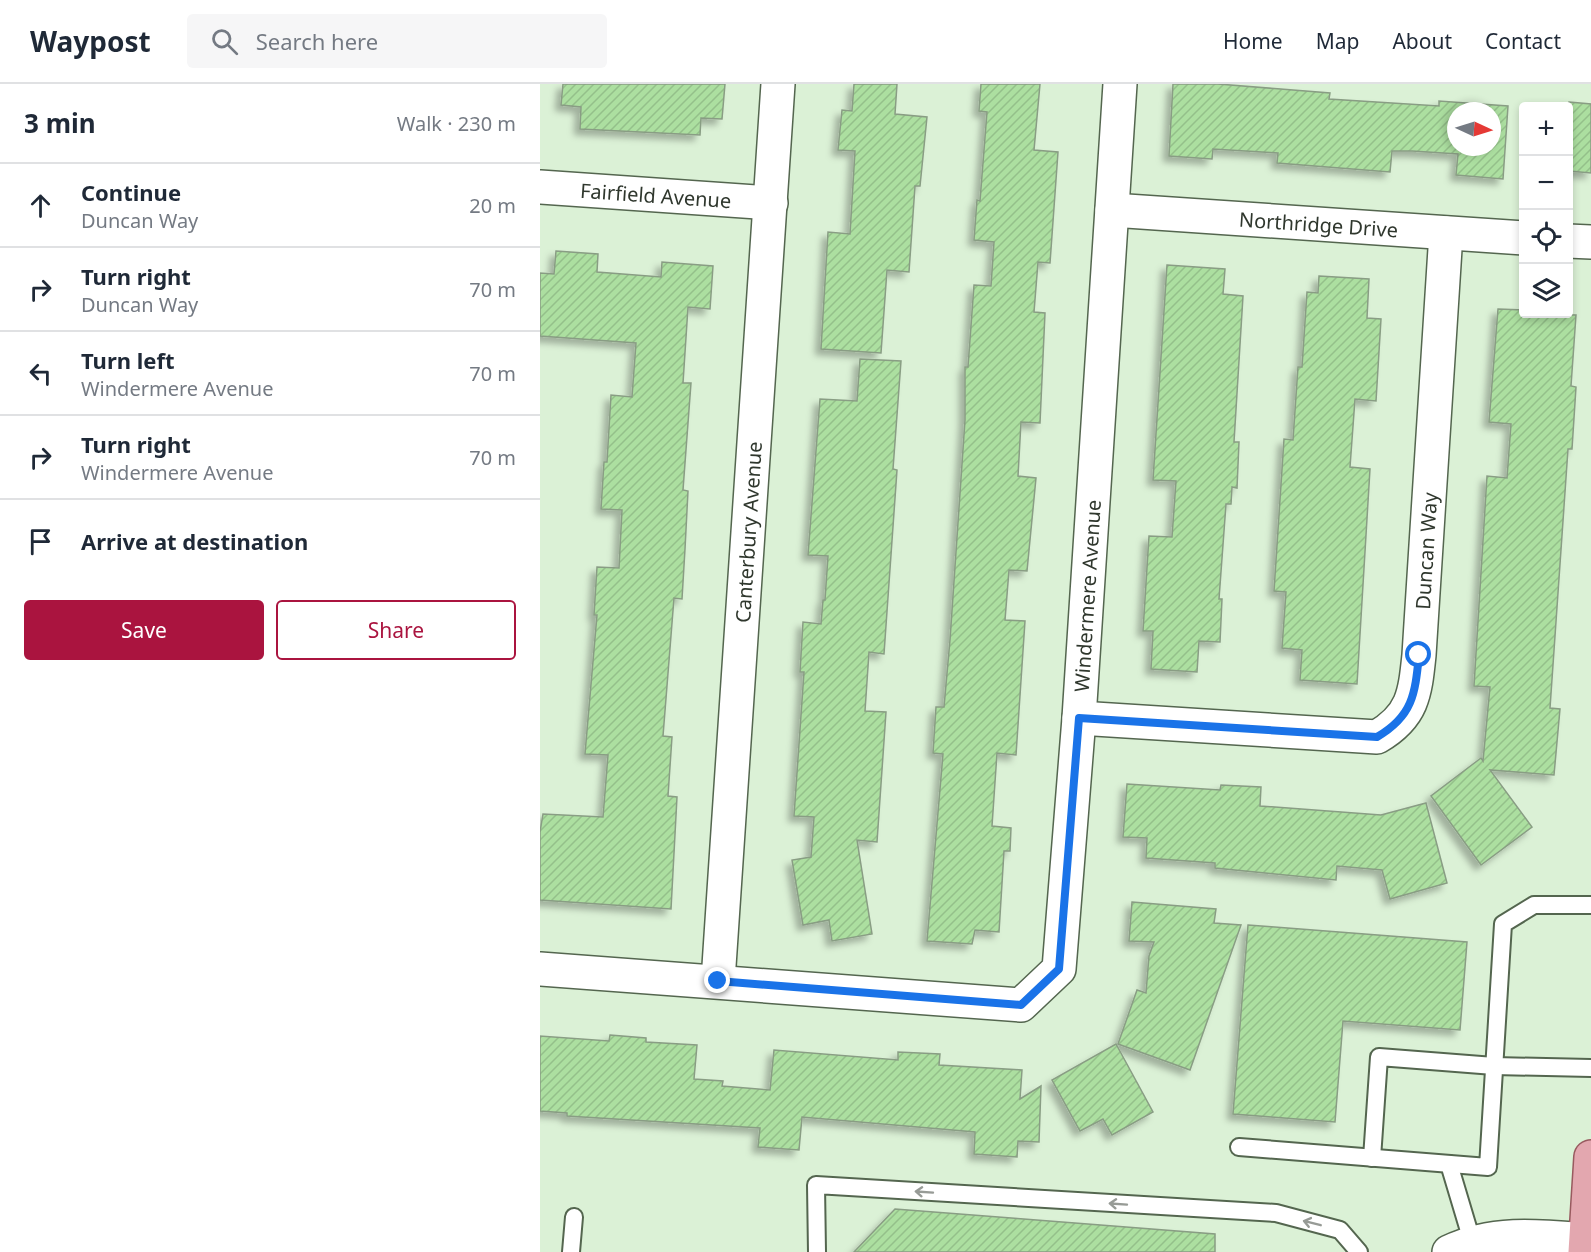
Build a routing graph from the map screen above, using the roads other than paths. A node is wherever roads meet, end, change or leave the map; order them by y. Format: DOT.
graph roads {
  1 [pos="778,84"];
  2 [pos="1120,84"];
  3 [pos="540,188"];
  4 [pos="771,203"];
  5 [pos="1112,210"];
  6 [pos="1446,233"];
  7 [pos="1519,238"];
  8 [pos="1573,241"];
  9 [pos="1591,242"];
  10 [pos="1079,718"];
  11 [pos="1591,905"];
  12 [pos="540,969"];
  13 [pos="718,981"];
  14 [pos="1494,1066"];
  15 [pos="1591,1068"];
  16 [pos="1239,1147"];
  17 [pos="1591,1157"];
  18 [pos="1372,1158"];
  19 [pos="1449,1164"];
  20 [pos="574,1217"];
  21 [pos="1461,1246"];
  22 [pos="1586,1246"];
  23 [pos="572,1252"];
  24 [pos="817,1252"];
  25 [pos="1359,1252"];
  1 -- 4 [label="street, Canterbury Avenue"];
  2 -- 5 [label="street, Windermere Avenue"];
  3 -- 4 [label="street, Fairfield Avenue"];
  4 -- 13 [label="street, Canterbury Avenue"];
  5 -- 6 [label="street, Northridge Drive"];
  5 -- 10 [label="street, Windermere Avenue"];
  6 -- 7 [label="street, Northridge Drive"];
  6 -- 10 [label="street, Duncan Way"];
  8 -- 9 [label="street"];
  10 -- 13 [label="street, Windermere Avenue"];
  11 -- 14 [label="lane"];
  12 -- 13 [label="street, Windermere Avenue"];
  14 -- 15 [label="lane"];
  14 -- 18 [label="lane"];
  14 -- 19 [label="lane"];
  16 -- 18 [label="lane"];
  17 -- 22 [label="main road"];
  18 -- 19 [label="lane"];
  19 -- 21 [label="lane"];
  20 -- 23 [label="lane"];
  21 -- 22 [label="street"];
  25 -- 24 [label="lane, one-way"];
}
